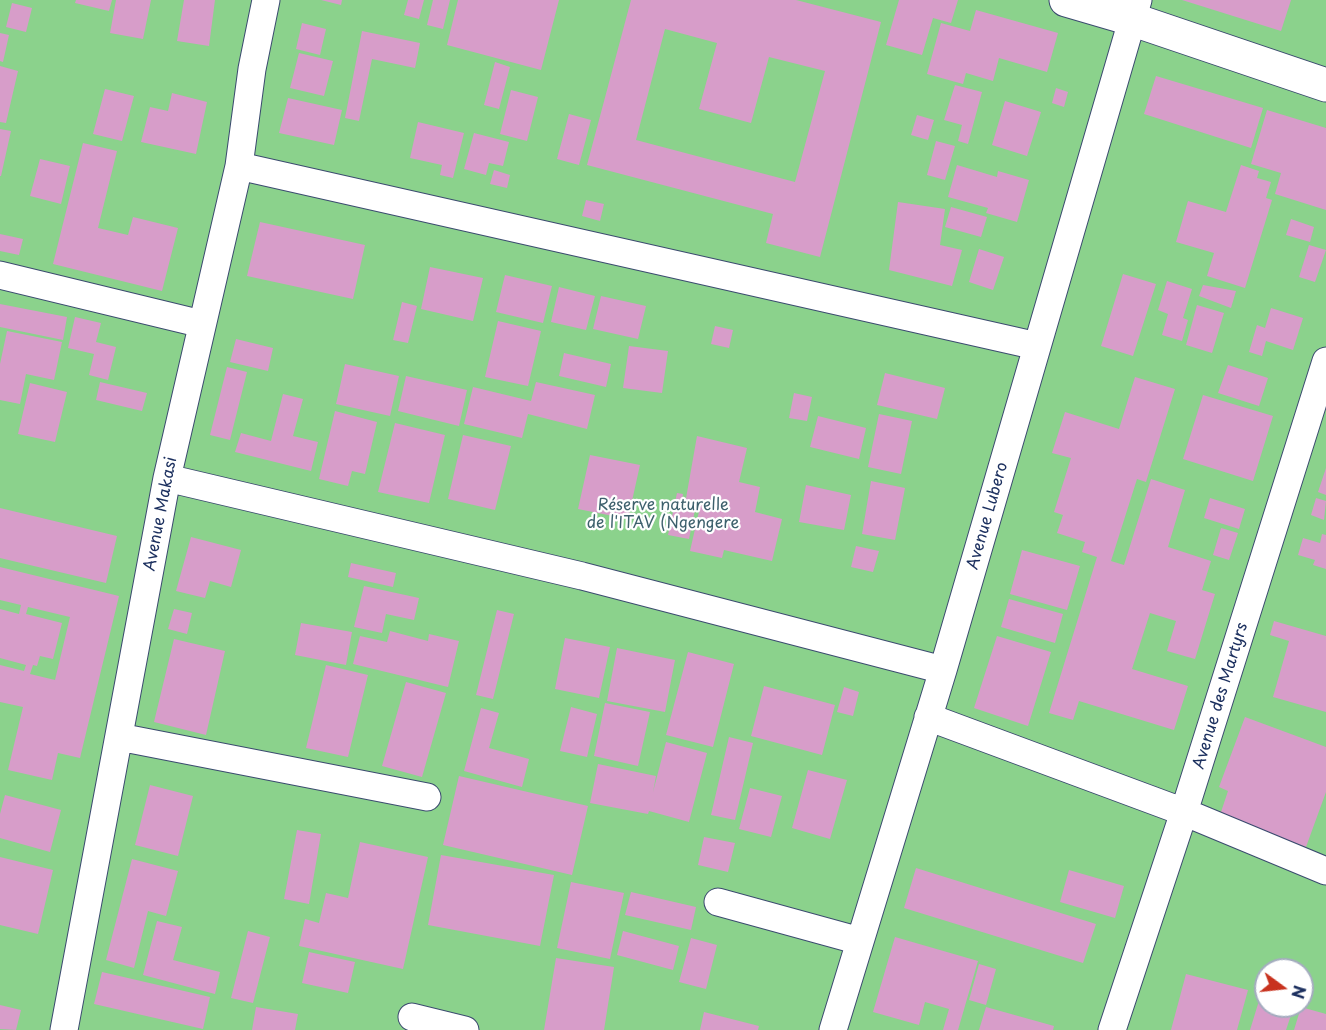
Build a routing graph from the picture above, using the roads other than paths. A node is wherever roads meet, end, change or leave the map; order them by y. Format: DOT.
graph roads {
  1 [pos="266,0"];
  2 [pos="1066,0"];
  3 [pos="1134,9"];
  4 [pos="1326,85"];
  5 [pos="239,166"];
  6 [pos="0,275"];
  7 [pos="202,324"];
  8 [pos="1038,346"];
  9 [pos="1326,361"];
  10 [pos="167,478"];
  11 [pos="943,670"];
  12 [pos="928,717"];
  13 [pos="119,737"];
  14 [pos="427,797"];
  15 [pos="1184,812"];
  16 [pos="1326,871"];
  17 [pos="718,902"];
  18 [pos="860,941"];
  19 [pos="412,1017"];
  20 [pos="64,1030"];
  21 [pos="465,1030"];
  22 [pos="833,1030"];
  23 [pos="1112,1030"];
  1 -- 5 [label="street, Avenue Makasi"];
  2 -- 3 [label="street"];
  3 -- 4 [label="street"];
  3 -- 8 [label="street, Avenue Lubero"];
  5 -- 7 [label="street, Avenue Makasi"];
  5 -- 8 [label="street"];
  6 -- 7 [label="street"];
  7 -- 10 [label="street, Avenue Makasi"];
  8 -- 11 [label="street, Avenue Lubero"];
  9 -- 15 [label="street, Avenue des Martyrs"];
  10 -- 11 [label="street"];
  10 -- 13 [label="street, Avenue Makasi"];
  11 -- 12 [label="street, Avenue Lubero"];
  12 -- 15 [label="street"];
  12 -- 18 [label="street, Avenue Lubero"];
  13 -- 14 [label="street"];
  13 -- 20 [label="street, Avenue Makasi"];
  15 -- 16 [label="street"];
  15 -- 23 [label="street, Avenue des Martyrs"];
  17 -- 18 [label="street"];
  18 -- 22 [label="street, Avenue Lubero"];
  19 -- 21 [label="street"];
}
